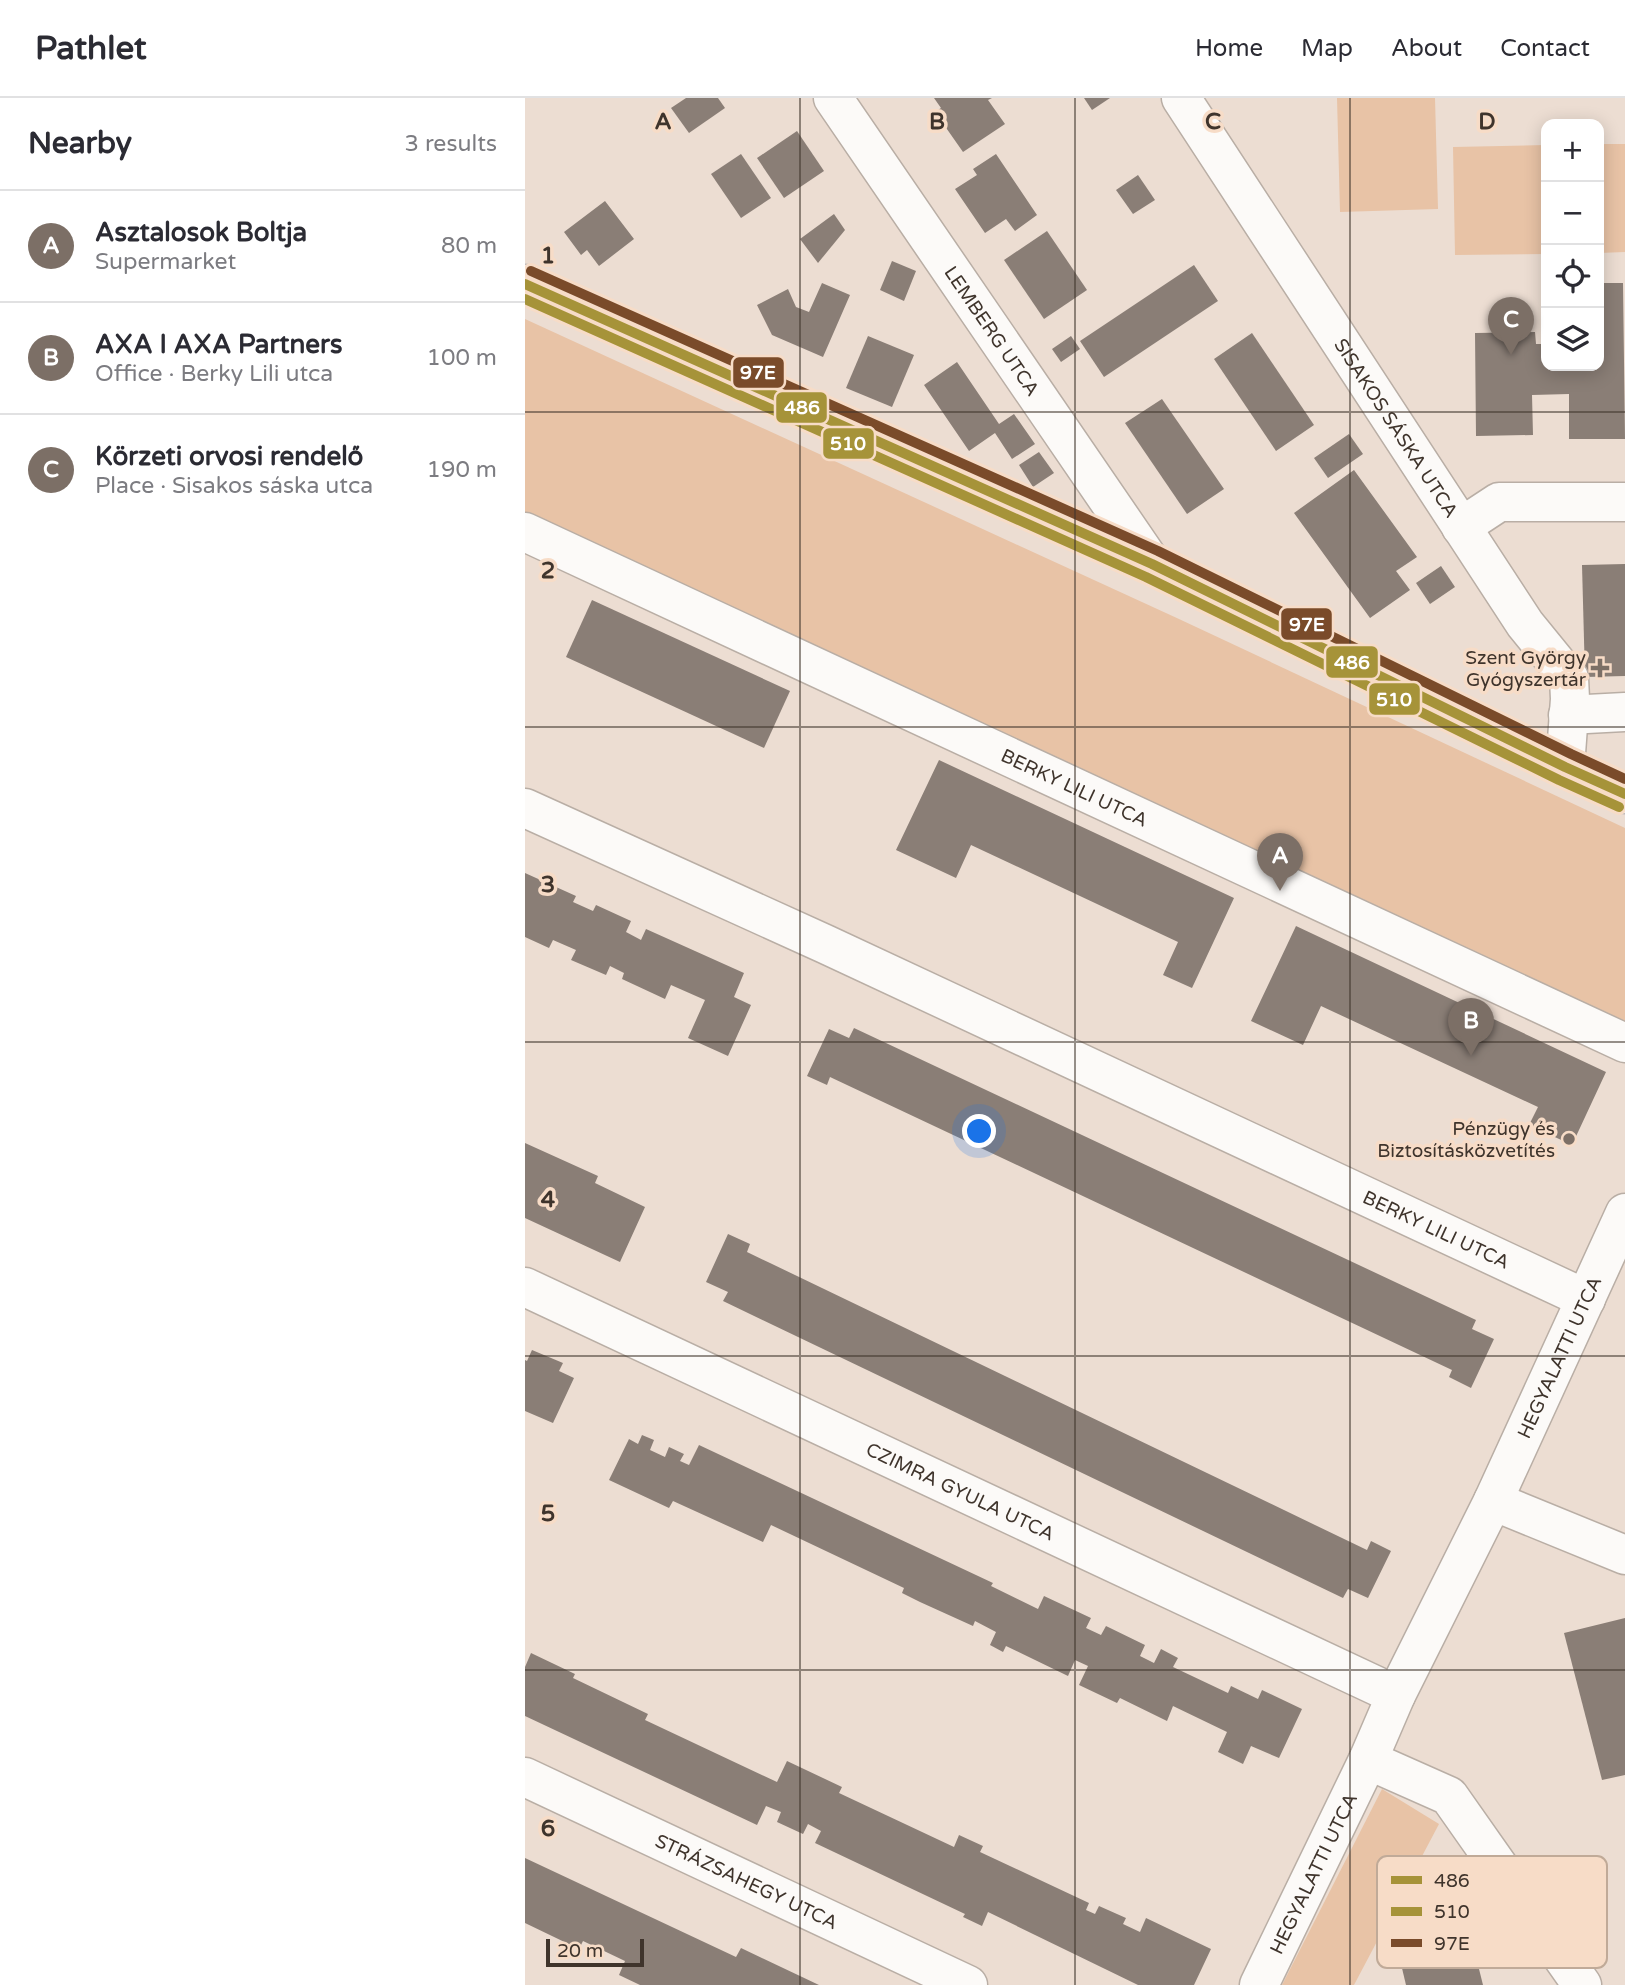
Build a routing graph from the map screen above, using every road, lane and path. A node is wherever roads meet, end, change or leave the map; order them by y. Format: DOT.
graph roads {
  1 [pos="833,98"];
  2 [pos="1181,98"];
  3 [pos="525,284"];
  4 [pos="1625,502"];
  5 [pos="1461,527"];
  6 [pos="525,532"];
  7 [pos="1152,564"];
  8 [pos="1625,712"];
  9 [pos="1569,715"];
  10 [pos="1565,767"];
  11 [pos="1625,794"];
  12 [pos="525,808"];
  13 [pos="1625,1043"];
  14 [pos="1625,1213"];
  15 [pos="525,1287"];
  16 [pos="1586,1298"];
  17 [pos="1493,1501"];
  18 [pos="1625,1555"];
  19 [pos="1397,1695"];
  20 [pos="1368,1760"];
  21 [pos="525,1777"];
  22 [pos="1491,1856"];
  23 [pos="1570,1968"];
  24 [pos="968,1985"];
  25 [pos="1259,1985"];
  26 [pos="1582,1985"];
  1 -- 7 [label="street, LEMBERG UTCA"];
  2 -- 5 [label="street, SISAKOS SÁSKA UTCA"];
  3 -- 7 [label="main road"];
  4 -- 5 [label="street"];
  5 -- 9 [label="street, SISAKOS SÁSKA UTCA"];
  6 -- 13 [label="street, BERKY LILI UTCA"];
  7 -- 10 [label="main road"];
  8 -- 9 [label="street"];
  9 -- 10 [label="street, SISAKOS SÁSKA UTCA"];
  10 -- 11 [label="main road"];
  12 -- 16 [label="street, BERKY LILI UTCA"];
  14 -- 16 [label="street, HEGYALATTI UTCA"];
  15 -- 19 [label="street, CZIMRA GYULA UTCA"];
  16 -- 17 [label="street, HEGYALATTI UTCA"];
  17 -- 18 [label="street"];
  17 -- 19 [label="street, HEGYALATTI UTCA"];
  19 -- 20 [label="street, HEGYALATTI UTCA"];
  20 -- 22 [label="street"];
  20 -- 25 [label="street, HEGYALATTI UTCA"];
  21 -- 24 [label="street, STRÁZSAHEGY UTCA"];
  23 -- 26 [label="street"];
}
